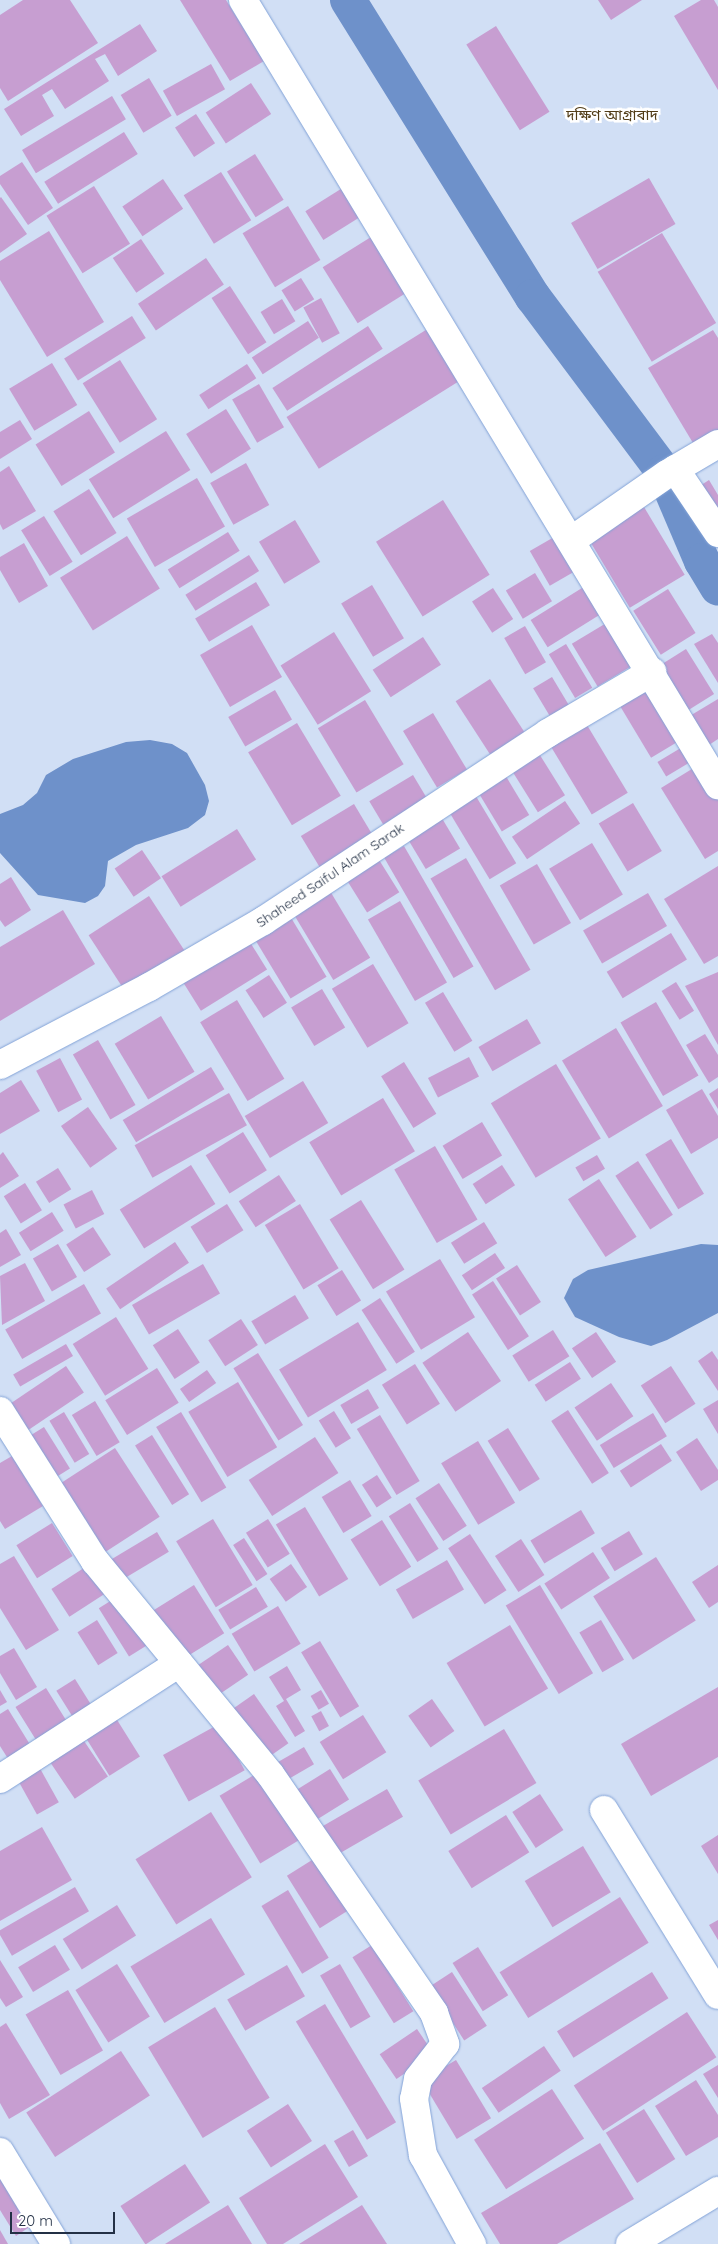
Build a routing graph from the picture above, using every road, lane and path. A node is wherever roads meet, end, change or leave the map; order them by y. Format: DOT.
graph roads {
  1 [pos="243,0"];
  2 [pos="718,444"];
  3 [pos="671,472"];
  4 [pos="582,533"];
  5 [pos="718,533"];
  6 [pos="652,672"];
  7 [pos="718,785"];
  8 [pos="0,1065"];
  9 [pos="0,1411"];
  10 [pos="179,1663"];
  11 [pos="0,1780"];
  12 [pos="604,1810"];
  13 [pos="718,1995"];
  14 [pos="0,2152"];
  15 [pos="718,2191"];
  16 [pos="56,2244"];
  17 [pos="472,2244"];
  18 [pos="630,2244"];
  1 -- 4 [label="street"];
  2 -- 3 [label="street"];
  3 -- 4 [label="street"];
  3 -- 5 [label="street"];
  4 -- 6 [label="street"];
  6 -- 7 [label="street"];
  6 -- 8 [label="street, Shaheed Saiful Alam Sarak"];
  9 -- 10 [label="street"];
  10 -- 11 [label="street"];
  10 -- 17 [label="street"];
  12 -- 13 [label="street"];
  14 -- 16 [label="street"];
  15 -- 18 [label="street"];
}
